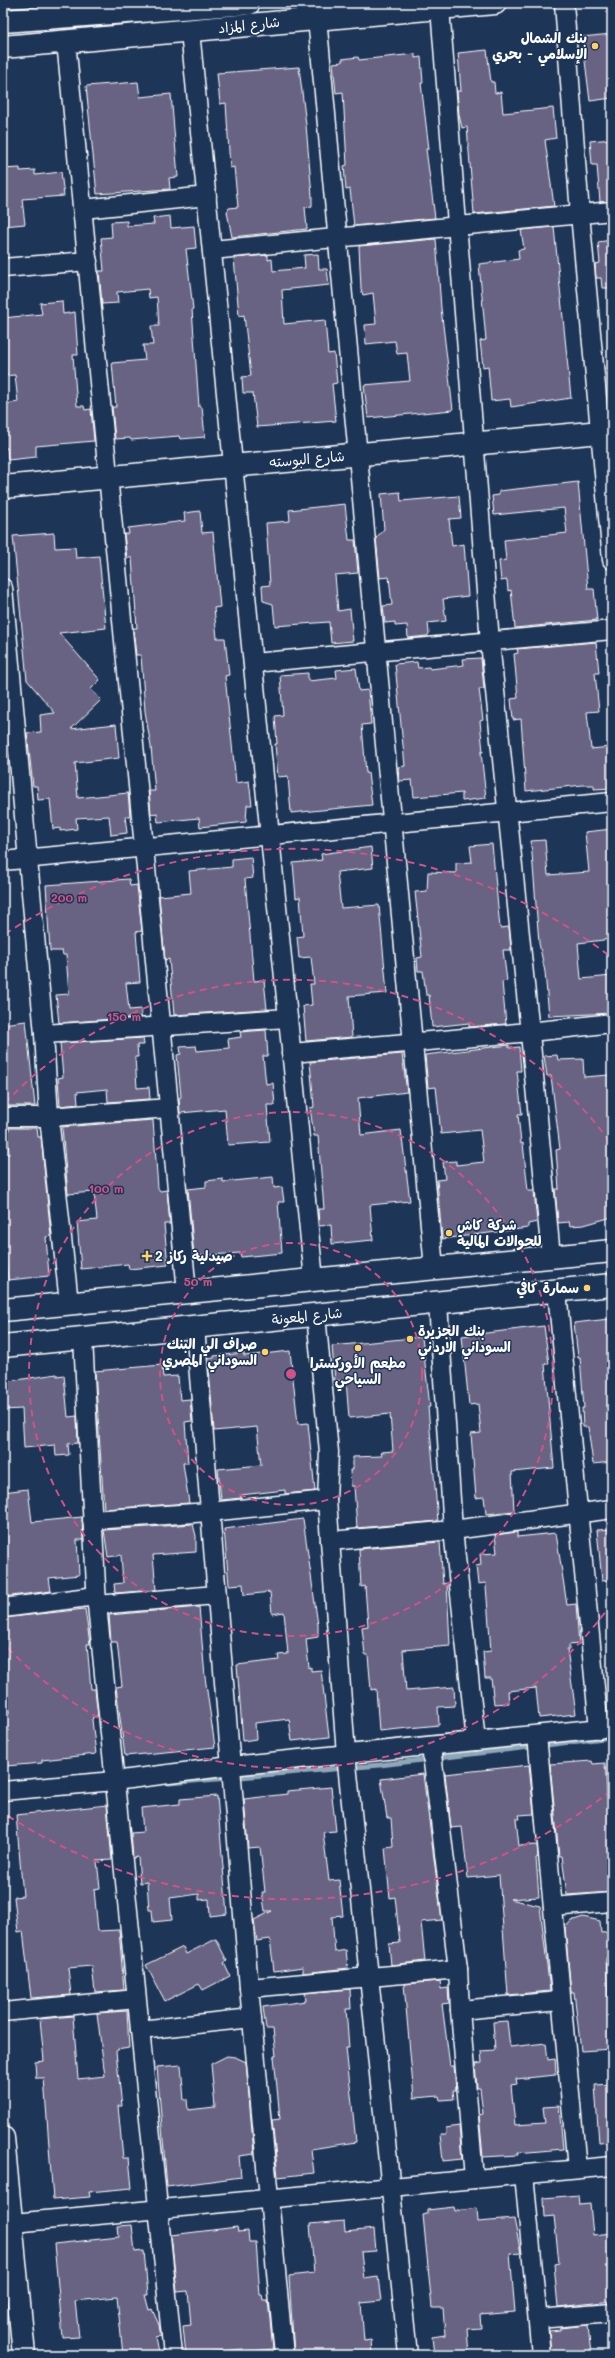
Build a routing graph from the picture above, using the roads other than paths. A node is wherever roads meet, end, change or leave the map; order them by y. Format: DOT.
graph roads {
  1 [pos="249,3"];
  2 [pos="495,3"];
  3 [pos="564,3"];
  4 [pos="192,6"];
  5 [pos="440,8"];
  6 [pos="317,18"];
  7 [pos="3,21"];
  8 [pos="190,31"];
  9 [pos="66,41"];
  10 [pos="3,47"];
  11 [pos="207,196"];
  12 [pos="83,209"];
  13 [pos="612,210"];
  14 [pos="580,214"];
  15 [pos="458,226"];
  16 [pos="337,238"];
  17 [pos="212,250"];
  18 [pos="88,261"];
  19 [pos="3,268"];
  20 [pos="606,432"];
  21 [pos="473,444"];
  22 [pos="357,455"];
  23 [pos="233,466"];
  24 [pos="108,478"];
  25 [pos="3,487"];
  26 [pos="612,560"];
  27 [pos="3,588"];
  28 [pos="612,630"];
  29 [pos="490,642"];
  30 [pos="377,651"];
  31 [pos="253,663"];
  32 [pos="612,802"];
  33 [pos="507,812"];
  34 [pos="393,823"];
  35 [pos="270,835"];
  36 [pos="144,847"];
  37 [pos="27,858"];
  38 [pos="3,861"];
  39 [pos="288,1018"];
  40 [pos="612,1023"];
  41 [pos="161,1026"];
  42 [pos="530,1033"];
  43 [pos="44,1034"];
  44 [pos="412,1041"];
  45 [pos="292,1053"];
  46 [pos="169,1108"];
  47 [pos="3,1117"];
  48 [pos="49,1117"];
  49 [pos="612,1251"];
  50 [pos="551,1257"];
  51 [pos="434,1268"];
  52 [pos="314,1280"];
  53 [pos="612,1285"];
  54 [pos="556,1291"];
  55 [pos="187,1292"];
  56 [pos="438,1303"];
  57 [pos="69,1304"];
  58 [pos="3,1310"];
  59 [pos="316,1315"];
  60 [pos="195,1327"];
  61 [pos="83,1338"];
  62 [pos="3,1346"];
  63 [pos="327,1500"];
  64 [pos="612,1509"];
  65 [pos="210,1512"];
  66 [pos="578,1512"];
  67 [pos="92,1520"];
  68 [pos="453,1530"];
  69 [pos="330,1541"];
  70 [pos="216,1596"];
  71 [pos="98,1605"];
  72 [pos="3,1608"];
  73 [pos="605,1728"];
  74 [pos="537,1735"];
  75 [pos="476,1741"];
  76 [pos="431,1746"];
  77 [pos="346,1754"];
  78 [pos="231,1766"];
  79 [pos="114,1781"];
  80 [pos="3,1791"];
  81 [pos="612,1902"];
  82 [pos="553,1907"];
  83 [pos="458,1969"];
  84 [pos="369,1977"];
  85 [pos="248,1988"];
  86 [pos="136,1999"];
  87 [pos="560,2001"];
  88 [pos="460,2010"];
  89 [pos="3,2012"];
  90 [pos="252,2018"];
  91 [pos="140,2030"];
  92 [pos="3,2138"];
  93 [pos="612,2166"];
  94 [pos="577,2169"];
  95 [pos="524,2174"];
  96 [pos="474,2179"];
  97 [pos="391,2187"];
  98 [pos="269,2199"];
  99 [pos="158,2209"];
  100 [pos="7,2224"];
  101 [pos="612,2313"];
  102 [pos="538,2320"];
  103 [pos="24,2355"];
  104 [pos="173,2355"];
  105 [pos="284,2355"];
  106 [pos="408,2355"];
  107 [pos="541,2355"];
  1 -- 4 [label="main road, شارع المزاد"];
  2 -- 5 [label="main road, شارع المزاد"];
  3 -- 14 [label="street"];
  4 -- 7 [label="main road, شارع المزاد"];
  5 -- 6 [label="main road, شارع المزاد"];
  5 -- 15 [label="street"];
  6 -- 8 [label="main road, شارع المزاد"];
  6 -- 16 [label="street"];
  8 -- 9 [label="main road, شارع المزاد"];
  8 -- 11 [label="street"];
  9 -- 10 [label="main road, شارع المزاد"];
  9 -- 12 [label="street"];
  11 -- 12 [label="street"];
  11 -- 17 [label="street"];
  12 -- 18 [label="street"];
  13 -- 14 [label="street"];
  14 -- 15 [label="street"];
  14 -- 20 [label="street"];
  15 -- 16 [label="street"];
  15 -- 21 [label="street"];
  16 -- 17 [label="street"];
  16 -- 22 [label="street"];
  17 -- 23 [label="street"];
  18 -- 19 [label="street"];
  18 -- 24 [label="street"];
  20 -- 21 [label="main road, شارع البوسته"];
  20 -- 26 [label="street"];
  21 -- 22 [label="main road, شارع البوسته"];
  21 -- 29 [label="street"];
  22 -- 23 [label="main road, شارع البوسته"];
  22 -- 30 [label="street"];
  23 -- 24 [label="main road, شارع البوسته"];
  23 -- 31 [label="street"];
  24 -- 25 [label="main road, شارع البوسته"];
  24 -- 36 [label="street"];
  27 -- 37 [label="street"];
  28 -- 29 [label="street"];
  29 -- 30 [label="street"];
  29 -- 33 [label="street"];
  30 -- 31 [label="street"];
  30 -- 34 [label="street"];
  31 -- 35 [label="street"];
  32 -- 33 [label="street"];
  33 -- 34 [label="street"];
  33 -- 42 [label="street"];
  34 -- 35 [label="street"];
  34 -- 44 [label="street"];
  35 -- 36 [label="street"];
  35 -- 39 [label="street"];
  36 -- 37 [label="street"];
  36 -- 41 [label="street"];
  37 -- 38 [label="street"];
  37 -- 43 [label="street"];
  39 -- 41 [label="street"];
  39 -- 45 [label="street"];
  40 -- 42 [label="street"];
  41 -- 43 [label="street"];
  41 -- 46 [label="street"];
  42 -- 44 [label="street"];
  42 -- 50 [label="street"];
  43 -- 48 [label="street"];
  44 -- 45 [label="street"];
  44 -- 51 [label="street"];
  45 -- 52 [label="street"];
  46 -- 48 [label="street"];
  46 -- 55 [label="street"];
  47 -- 48 [label="street"];
  48 -- 57 [label="street"];
  49 -- 50 [label="main road"];
  50 -- 51 [label="main road"];
  51 -- 52 [label="main road"];
  52 -- 55 [label="main road"];
  53 -- 54 [label="main road, شارع المعونة"];
  54 -- 56 [label="main road, شارع المعونة"];
  54 -- 66 [label="street"];
  55 -- 57 [label="main road"];
  56 -- 59 [label="main road, شارع المعونة"];
  56 -- 68 [label="street"];
  57 -- 58 [label="main road"];
  59 -- 60 [label="main road, شارع المعونة"];
  59 -- 63 [label="street"];
  60 -- 61 [label="main road, شارع المعونة"];
  60 -- 65 [label="street"];
  61 -- 62 [label="main road, شارع المعونة"];
  61 -- 67 [label="street"];
  63 -- 65 [label="street"];
  63 -- 69 [label="street"];
  64 -- 66 [label="street"];
  65 -- 67 [label="street"];
  65 -- 70 [label="street"];
  66 -- 68 [label="street"];
  66 -- 73 [label="street"];
  67 -- 71 [label="street"];
  68 -- 69 [label="street"];
  68 -- 75 [label="street"];
  69 -- 77 [label="street"];
  70 -- 71 [label="street"];
  70 -- 78 [label="street"];
  71 -- 72 [label="street"];
  71 -- 79 [label="street"];
  73 -- 74 [label="street"];
  74 -- 75 [label="street"];
  74 -- 82 [label="street"];
  75 -- 76 [label="street"];
  76 -- 77 [label="street"];
  76 -- 83 [label="street"];
  77 -- 78 [label="street"];
  77 -- 84 [label="street"];
  78 -- 79 [label="street"];
  78 -- 85 [label="street"];
  79 -- 80 [label="street"];
  79 -- 86 [label="street"];
  81 -- 82 [label="street"];
  82 -- 87 [label="street"];
  83 -- 84 [label="street"];
  83 -- 88 [label="street"];
  84 -- 85 [label="street"];
  84 -- 97 [label="street"];
  85 -- 90 [label="street"];
  86 -- 89 [label="street"];
  86 -- 91 [label="street"];
  87 -- 88 [label="street"];
  87 -- 94 [label="street"];
  88 -- 96 [label="street"];
  90 -- 91 [label="street"];
  90 -- 98 [label="street"];
  91 -- 99 [label="street"];
  92 -- 100 [label="main road"];
  93 -- 94 [label="street"];
  94 -- 95 [label="street"];
  95 -- 96 [label="street"];
  95 -- 102 [label="street"];
  96 -- 97 [label="street"];
  97 -- 98 [label="street"];
  97 -- 106 [label="street"];
  98 -- 99 [label="street"];
  98 -- 105 [label="street"];
  99 -- 100 [label="street"];
  99 -- 104 [label="street"];
  100 -- 103 [label="main road"];
  101 -- 102 [label="street"];
  102 -- 107 [label="street"];
}
